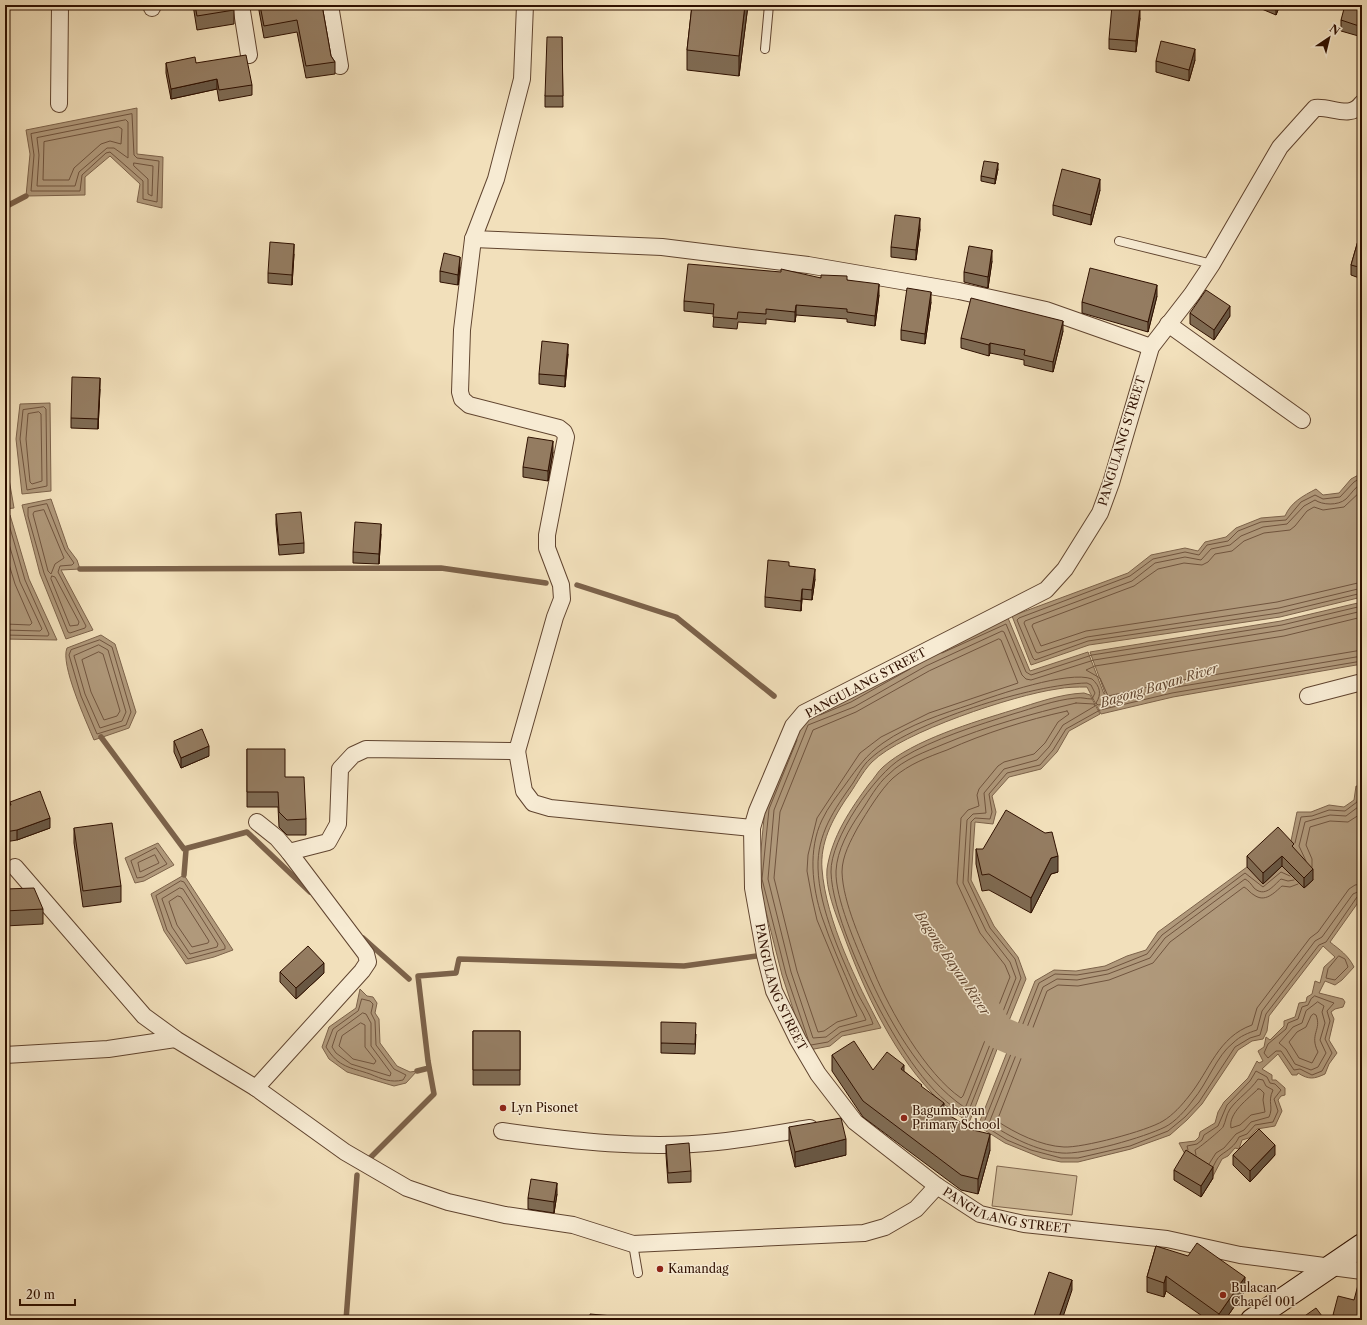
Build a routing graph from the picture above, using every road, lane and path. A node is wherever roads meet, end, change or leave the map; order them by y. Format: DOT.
graph roads {
  1 [pos="60,5"];
  2 [pos="241,5"];
  3 [pos="330,5"];
  4 [pos="525,5"];
  5 [pos="769,5"];
  6 [pos="765,49"];
  7 [pos="249,55"];
  8 [pos="340,66"];
  9 [pos="1362,103"];
  10 [pos="59,104"];
  11 [pos="473,239"];
  12 [pos="1119,240"];
  13 [pos="1212,264"];
  14 [pos="1168,324"];
  15 [pos="1151,347"];
  16 [pos="1302,420"];
  17 [pos="1362,682"];
  18 [pos="1308,696"];
  19 [pos="517,751"];
  20 [pos="257,822"];
  21 [pos="752,828"];
  22 [pos="289,852"];
  23 [pos="15,867"];
  24 [pos="175,1039"];
  25 [pos="5,1055"];
  26 [pos="256,1088"];
  27 [pos="840,1124"];
  28 [pos="502,1131"];
  29 [pos="937,1186"];
  30 [pos="633,1244"];
  31 [pos="1362,1245"];
  32 [pos="1333,1266"];
  33 [pos="1362,1271"];
  34 [pos="638,1273"];
  35 [pos="1252,1320"];
  1 -- 10 [label="street"];
  2 -- 7 [label="street"];
  3 -- 8 [label="street"];
  4 -- 11 [label="street"];
  5 -- 6 [label="lane"];
  9 -- 13 [label="street, PANGULANG STREET"];
  11 -- 15 [label="street"];
  11 -- 19 [label="street"];
  12 -- 13 [label="lane"];
  13 -- 14 [label="street, PANGULANG STREET"];
  14 -- 15 [label="street, PANGULANG STREET"];
  14 -- 16 [label="street"];
  15 -- 21 [label="street, PANGULANG STREET"];
  17 -- 18 [label="street"];
  19 -- 21 [label="street"];
  19 -- 22 [label="street"];
  20 -- 22 [label="street"];
  21 -- 27 [label="street, PANGULANG STREET"];
  22 -- 26 [label="street"];
  23 -- 24 [label="street"];
  24 -- 25 [label="street"];
  24 -- 26 [label="street"];
  26 -- 30 [label="street"];
  27 -- 28 [label="street"];
  27 -- 29 [label="street, PANGULANG STREET"];
  29 -- 30 [label="street"];
  29 -- 32 [label="street, PANGULANG STREET"];
  30 -- 34 [label="lane"];
  31 -- 32 [label="main road"];
  32 -- 33 [label="street, PANGULANG STREET"];
  32 -- 35 [label="main road"];
}
